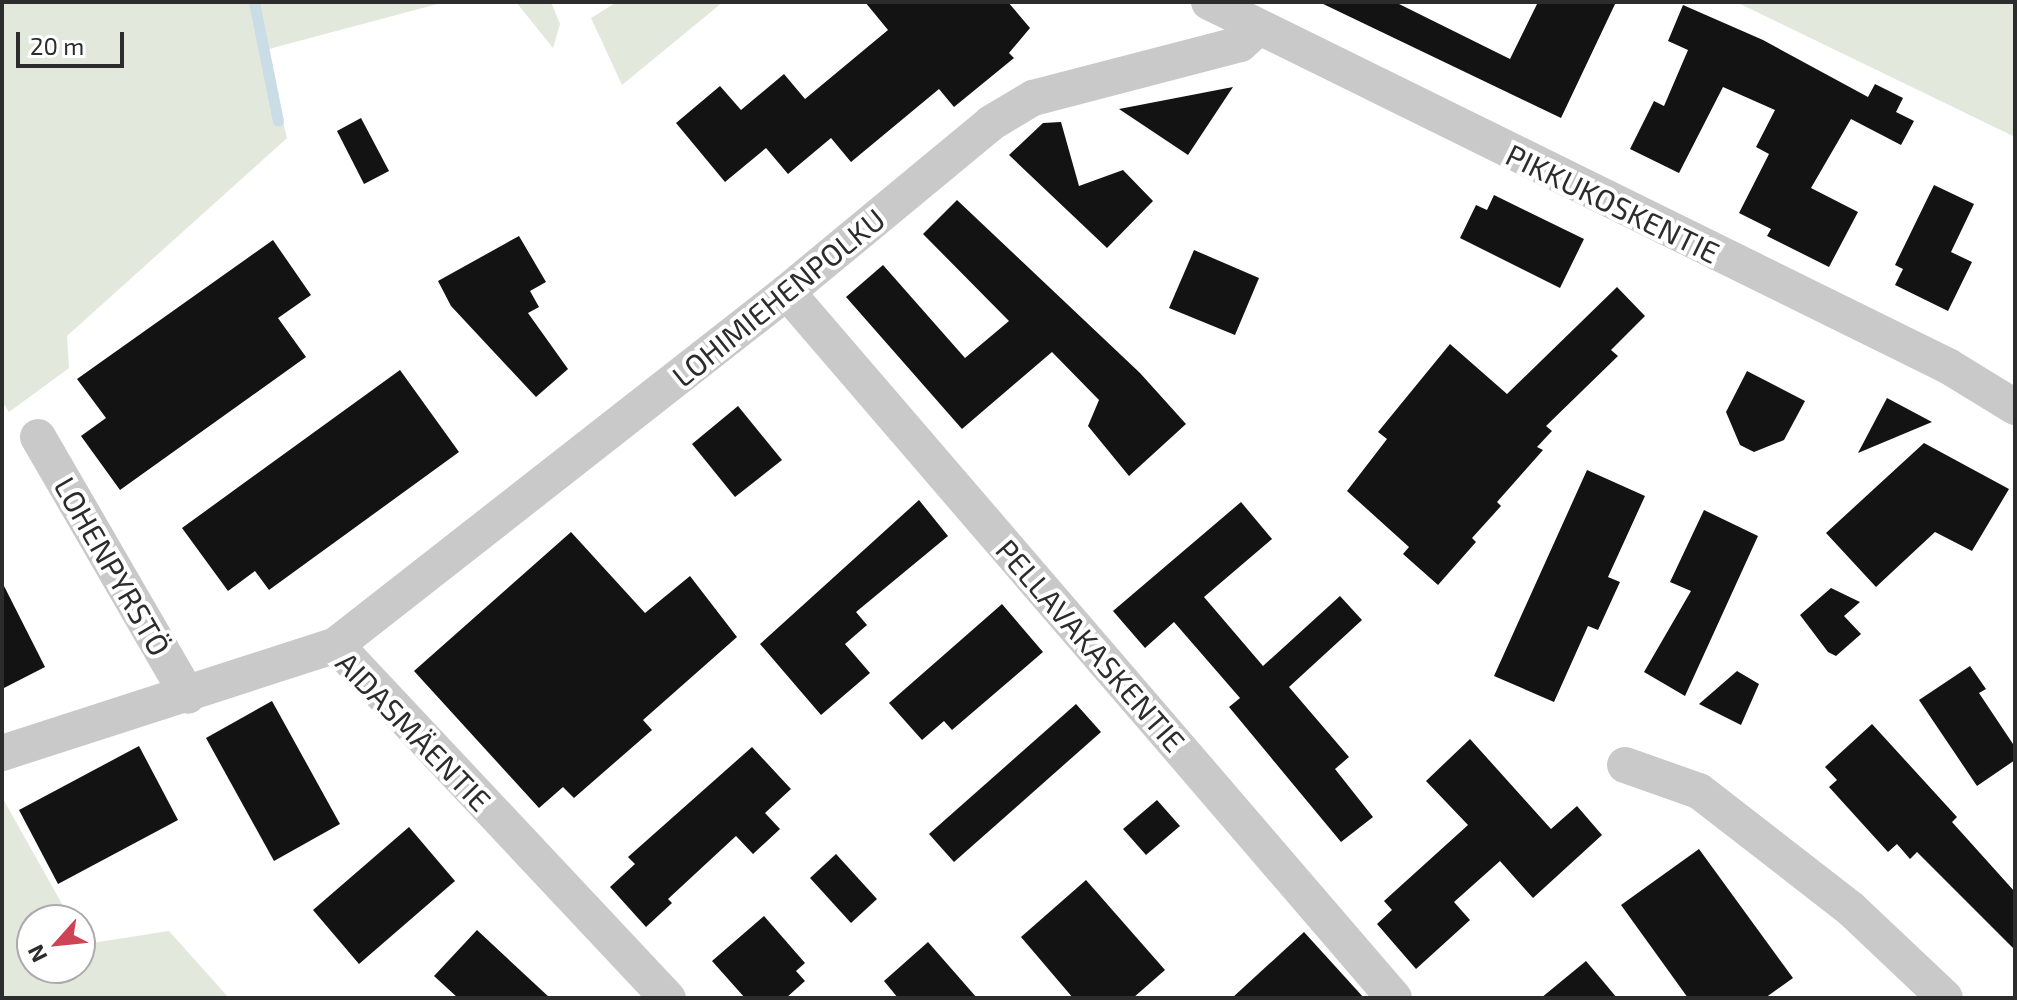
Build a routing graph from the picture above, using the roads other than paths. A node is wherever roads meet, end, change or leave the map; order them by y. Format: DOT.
graph roads {
  1 [pos="1209,2"];
  2 [pos="1259,27"];
  3 [pos="787,292"];
  4 [pos="2015,407"];
  5 [pos="38,437"];
  6 [pos="336,645"];
  7 [pos="188,696"];
  8 [pos="2,753"];
  9 [pos="1625,765"];
  10 [pos="668,998"];
  11 [pos="1394,998"];
  12 [pos="1945,998"];
  1 -- 2 [label="street, PIKKUKOSKENTIE"];
  2 -- 3 [label="street, LOHIMIEHENPOLKU"];
  2 -- 4 [label="street, PIKKUKOSKENTIE"];
  3 -- 6 [label="street, LOHIMIEHENPOLKU"];
  3 -- 11 [label="street, PELLAVAKASKENTIE"];
  5 -- 7 [label="street, LOHENPYRSTÖ"];
  6 -- 7 [label="street, AIDASMÄENTIE"];
  6 -- 10 [label="street, AIDASMÄENTIE"];
  7 -- 8 [label="street, AIDASMÄENTIE"];
  9 -- 12 [label="street"];
}
